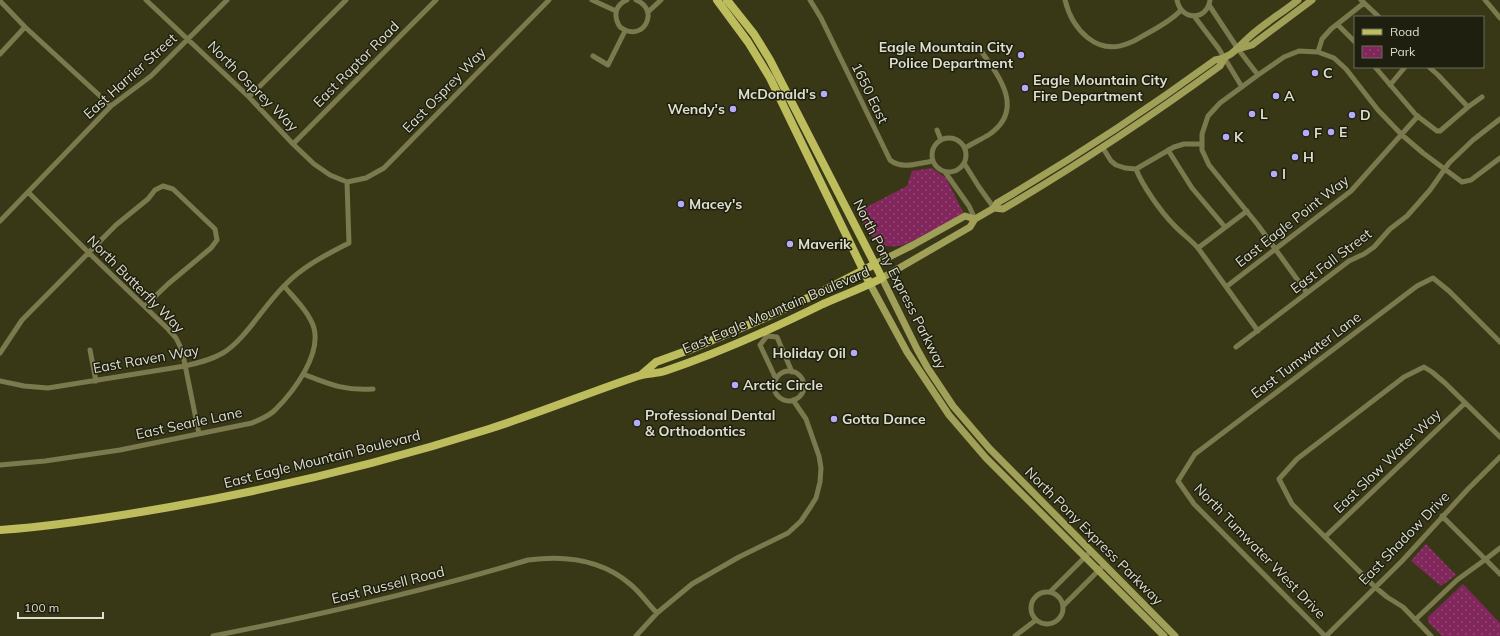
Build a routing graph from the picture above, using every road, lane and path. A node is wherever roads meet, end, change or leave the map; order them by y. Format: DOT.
graph roads {
  1 [pos="146,0"];
  2 [pos="227,0"];
  3 [pos="346,0"];
  4 [pos="436,0"];
  5 [pos="549,0"];
  6 [pos="592,0"];
  7 [pos="627,0"];
  8 [pos="636,0"];
  9 [pos="661,0"];
  10 [pos="717,0"];
  11 [pos="727,0"];
  12 [pos="810,0"];
  13 [pos="1065,0"];
  14 [pos="1177,0"];
  15 [pos="1298,0"];
  16 [pos="1312,0"];
  17 [pos="1485,0"];
  18 [pos="0,1"];
  19 [pos="1362,2"];
  20 [pos="1210,3"];
  21 [pos="1181,10"];
  22 [pos="616,11"];
  23 [pos="648,12"];
  24 [pos="1194,16"];
  25 [pos="1378,16"];
  26 [pos="1500,18"];
  27 [pos="1338,25"];
  28 [pos="25,27"];
  29 [pos="625,31"];
  30 [pos="189,39"];
  31 [pos="1354,41"];
  32 [pos="1238,49"];
  33 [pos="981,50"];
  34 [pos="1318,52"];
  35 [pos="0,54"];
  36 [pos="593,56"];
  37 [pos="1224,59"];
  38 [pos="1376,68"];
  39 [pos="1404,68"];
  40 [pos="1430,68"];
  41 [pos="1258,75"];
  42 [pos="1242,86"];
  43 [pos="1390,86"];
  44 [pos="250,97"];
  45 [pos="1482,97"];
  46 [pos="111,106"];
  47 [pos="1468,107"];
  48 [pos="1418,116"];
  49 [pos="1500,119"];
  50 [pos="937,130"];
  51 [pos="1402,135"];
  52 [pos="941,140"];
  53 [pos="293,144"];
  54 [pos="1202,147"];
  55 [pos="965,148"];
  56 [pos="1103,148"];
  57 [pos="1168,150"];
  58 [pos="1500,158"];
  59 [pos="933,161"];
  60 [pos="964,163"];
  61 [pos="1136,169"];
  62 [pos="1444,169"];
  63 [pos="945,172"];
  64 [pos="347,182"];
  65 [pos="28,192"];
  66 [pos="994,208"];
  67 [pos="1247,211"];
  68 [pos="975,219"];
  69 [pos="0,221"];
  70 [pos="1225,227"];
  71 [pos="1198,248"];
  72 [pos="1275,250"];
  73 [pos="88,252"];
  74 [pos="875,264"];
  75 [pos="863,270"];
  76 [pos="882,278"];
  77 [pos="870,284"];
  78 [pos="284,286"];
  79 [pos="1226,288"];
  80 [pos="1307,293"];
  81 [pos="145,306"];
  82 [pos="762,319"];
  83 [pos="1258,331"];
  84 [pos="766,333"];
  85 [pos="1500,342"];
  86 [pos="1236,347"];
  87 [pos="90,350"];
  88 [pos="0,353"];
  89 [pos="185,366"];
  90 [pos="792,372"];
  91 [pos="303,374"];
  92 [pos="641,375"];
  93 [pos="776,379"];
  94 [pos="0,381"];
  95 [pos="96,381"];
  96 [pos="373,389"];
  97 [pos="793,400"];
  98 [pos="1465,403"];
  99 [pos="199,434"];
  100 [pos="1500,437"];
  101 [pos="1500,457"];
  102 [pos="0,465"];
  103 [pos="1178,481"];
  104 [pos="1442,516"];
  105 [pos="0,530"];
  106 [pos="1326,536"];
  107 [pos="1500,548"];
  108 [pos="1091,551"];
  109 [pos="1086,558"];
  110 [pos="1486,559"];
  111 [pos="1104,565"];
  112 [pos="1098,570"];
  113 [pos="1500,574"];
  114 [pos="1375,587"];
  115 [pos="1050,592"];
  116 [pos="1063,606"];
  117 [pos="657,613"];
  118 [pos="1036,620"];
  119 [pos="1415,620"];
  120 [pos="213,636"];
  121 [pos="636,636"];
  122 [pos="1015,636"];
  123 [pos="1164,636"];
  124 [pos="1175,636"];
  125 [pos="1326,636"];
  126 [pos="1431,636"];
  1 -- 30 [label="street, North Osprey Way"];
  2 -- 30 [label="street, East Harrier Street"];
  3 -- 44 [label="street"];
  4 -- 53 [label="street, East Raptor Road"];
  5 -- 64 [label="street, East Osprey Way"];
  6 -- 22 [label="street"];
  7 -- 22 [label="street"];
  8 -- 23 [label="street"];
  9 -- 23 [label="street"];
  10 -- 75 [label="main road, North Pony Express Parkway"];
  11 -- 74 [label="main road, North Pony Express Parkway"];
  12 -- 59 [label="street, 1650 East"];
  13 -- 21 [label="street"];
  14 -- 21 [label="street"];
  15 -- 32 [label="street, East Eagle Mountain Boulevard"];
  16 -- 32 [label="street, East Eagle Mountain Boulevard"];
  17 -- 26 [label="street"];
  18 -- 28 [label="street"];
  19 -- 25 [label="street"];
  19 -- 27 [label="street"];
  20 -- 24 [label="street"];
  20 -- 32 [label="street"];
  21 -- 24 [label="street"];
  22 -- 29 [label="street"];
  23 -- 29 [label="street"];
  24 -- 37 [label="street"];
  27 -- 31 [label="street"];
  27 -- 34 [label="street"];
  28 -- 35 [label="street"];
  28 -- 46 [label="street"];
  29 -- 36 [label="street"];
  30 -- 44 [label="street, North Osprey Way"];
  30 -- 46 [label="street, East Harrier Street"];
  32 -- 37 [label="street, East Eagle Mountain Boulevard"];
  32 -- 41 [label="street"];
  33 -- 55 [label="street"];
  34 -- 41 [label="street"];
  34 -- 51 [label="street"];
  37 -- 42 [label="street"];
  37 -- 56 [label="street, East Eagle Mountain Boulevard"];
  37 -- 66 [label="street, East Eagle Mountain Boulevard"];
  38 -- 43 [label="street"];
  39 -- 43 [label="street"];
  40 -- 47 [label="street"];
  41 -- 42 [label="street"];
  42 -- 54 [label="street"];
  43 -- 48 [label="street"];
  44 -- 53 [label="street, North Osprey Way"];
  45 -- 47 [label="street"];
  46 -- 65 [label="street, East Harrier Street"];
  47 -- 48 [label="street"];
  48 -- 51 [label="street, East Eagle Point Way"];
  49 -- 62 [label="street, East Fall Street"];
  50 -- 52 [label="street"];
  51 -- 62 [label="street"];
  51 -- 72 [label="street, East Eagle Point Way"];
  52 -- 55 [label="street"];
  52 -- 59 [label="street"];
  53 -- 64 [label="street, North Osprey Way"];
  54 -- 57 [label="street"];
  54 -- 67 [label="street"];
  55 -- 60 [label="street"];
  56 -- 61 [label="street"];
  56 -- 66 [label="street, East Eagle Mountain Boulevard"];
  57 -- 61 [label="street"];
  57 -- 70 [label="street"];
  58 -- 62 [label="street"];
  59 -- 63 [label="street"];
  60 -- 63 [label="street"];
  60 -- 66 [label="street"];
  61 -- 71 [label="street"];
  62 -- 80 [label="street, East Fall Street"];
  63 -- 68 [label="street"];
  64 -- 78 [label="street, East Raven Way"];
  65 -- 69 [label="street, East Harrier Street"];
  65 -- 73 [label="street, North Butterfly Way"];
  66 -- 68 [label="street, East Eagle Mountain Boulevard"];
  67 -- 70 [label="street"];
  67 -- 72 [label="street"];
  68 -- 74 [label="street, East Eagle Mountain Boulevard"];
  68 -- 76 [label="street, East Eagle Mountain Boulevard"];
  70 -- 71 [label="street"];
  71 -- 79 [label="street"];
  72 -- 79 [label="street, East Eagle Point Way"];
  72 -- 80 [label="street"];
  73 -- 81 [label="street, North Butterfly Way"];
  73 -- 81 [label="street"];
  73 -- 88 [label="street"];
  74 -- 75 [label="main road, East Eagle Mountain Boulevard"];
  74 -- 76 [label="main road, North Pony Express Parkway"];
  75 -- 77 [label="main road, North Pony Express Parkway"];
  75 -- 82 [label="main road, East Eagle Mountain Boulevard"];
  76 -- 77 [label="main road, East Eagle Mountain Boulevard"];
  76 -- 108 [label="street, North Pony Express Parkway"];
  77 -- 84 [label="main road, East Eagle Mountain Boulevard"];
  77 -- 109 [label="street, North Pony Express Parkway"];
  78 -- 89 [label="street, East Raven Way"];
  78 -- 91 [label="street, East Searle Lane"];
  79 -- 83 [label="street"];
  80 -- 83 [label="street, East Fall Street"];
  81 -- 89 [label="street, North Butterfly Way"];
  82 -- 84 [label="street"];
  82 -- 92 [label="main road, East Eagle Mountain Boulevard"];
  83 -- 86 [label="street, East Fall Street"];
  84 -- 90 [label="street"];
  84 -- 92 [label="main road, East Eagle Mountain Boulevard"];
  84 -- 93 [label="street"];
  85 -- 103 [label="street, East Tumwater Lane"];
  87 -- 95 [label="street"];
  89 -- 95 [label="street, East Raven Way"];
  89 -- 99 [label="street, North Butterfly Way"];
  90 -- 93 [label="street"];
  90 -- 97 [label="street"];
  91 -- 96 [label="street"];
  91 -- 99 [label="street, East Searle Lane"];
  92 -- 105 [label="main road, East Eagle Mountain Boulevard"];
  93 -- 97 [label="street"];
  94 -- 95 [label="street, East Raven Way"];
  97 -- 117 [label="street"];
  98 -- 100 [label="street"];
  98 -- 106 [label="street, East Slow Water Way"];
  98 -- 106 [label="street"];
  99 -- 102 [label="street, East Searle Lane"];
  101 -- 104 [label="street, East Shadow Drive"];
  103 -- 125 [label="street, North Tumwater West Drive"];
  104 -- 110 [label="street"];
  104 -- 114 [label="street, East Shadow Drive"];
  106 -- 114 [label="street"];
  107 -- 110 [label="street"];
  108 -- 109 [label="street"];
  108 -- 111 [label="street, North Pony Express Parkway"];
  109 -- 112 [label="street, North Pony Express Parkway"];
  109 -- 115 [label="street"];
  110 -- 113 [label="street"];
  110 -- 119 [label="street"];
  111 -- 112 [label="street"];
  111 -- 124 [label="street, North Pony Express Parkway"];
  112 -- 116 [label="street"];
  112 -- 123 [label="street, North Pony Express Parkway"];
  114 -- 119 [label="street"];
  114 -- 125 [label="street, East Shadow Drive"];
  115 -- 116 [label="street"];
  115 -- 118 [label="street"];
  116 -- 118 [label="street"];
  117 -- 120 [label="street, East Russell Road"];
  117 -- 121 [label="street"];
  118 -- 122 [label="street"];
  119 -- 126 [label="street"];
}
